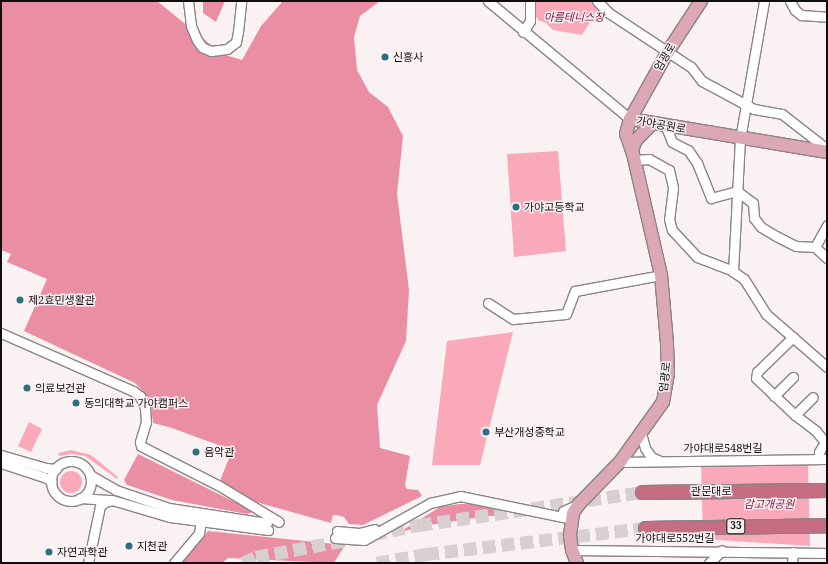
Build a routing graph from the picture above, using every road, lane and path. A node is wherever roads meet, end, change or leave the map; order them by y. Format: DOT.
graph roads {
  1 [pos="188,1"];
  2 [pos="241,1"];
  3 [pos="488,1"];
  4 [pos="530,1"];
  5 [pos="597,1"];
  6 [pos="701,1"];
  7 [pos="764,1"];
  8 [pos="790,1"];
  9 [pos="827,17"];
  10 [pos="523,32"];
  11 [pos="667,52"];
  12 [pos="746,105"];
  13 [pos="630,120"];
  14 [pos="652,124"];
  15 [pos="666,127"];
  16 [pos="740,139"];
  17 [pos="827,149"];
  18 [pos="827,152"];
  19 [pos="633,155"];
  20 [pos="738,191"];
  21 [pos="827,225"];
  22 [pos="815,247"];
  23 [pos="827,258"];
  24 [pos="733,272"];
  25 [pos="661,275"];
  26 [pos="488,303"];
  27 [pos="1,333"];
  28 [pos="793,338"];
  29 [pos="827,367"];
  30 [pos="793,377"];
  31 [pos="774,396"];
  32 [pos="813,397"];
  33 [pos="795,415"];
  34 [pos="641,433"];
  35 [pos="826,441"];
  36 [pos="1,454"];
  37 [pos="823,459"];
  38 [pos="658,460"];
  39 [pos="620,462"];
  40 [pos="1,463"];
  41 [pos="56,468"];
  42 [pos="90,475"];
  43 [pos="52,482"];
  44 [pos="827,490"];
  45 [pos="642,492"];
  46 [pos="80,498"];
  47 [pos="91,498"];
  48 [pos="112,500"];
  49 [pos="100,506"];
  50 [pos="572,516"];
  51 [pos="201,518"];
  52 [pos="279,522"];
  53 [pos="827,525"];
  54 [pos="268,526"];
  55 [pos="645,528"];
  56 [pos="336,535"];
  57 [pos="572,550"];
  58 [pos="594,550"];
  59 [pos="722,550"];
  60 [pos="793,552"];
  61 [pos="827,553"];
  62 [pos="88,563"];
  63 [pos="174,563"];
  64 [pos="577,563"];
  65 [pos="709,563"];
  66 [pos="792,563"];
  1 -- 2 [label="street"];
  3 -- 10 [label="street, 가야공원로"];
  4 -- 10 [label="street"];
  5 -- 11 [label="street"];
  6 -- 11 [label="main road, 엄광로"];
  7 -- 12 [label="street"];
  8 -- 9 [label="street"];
  10 -- 13 [label="street, 가야공원로"];
  11 -- 12 [label="street"];
  11 -- 13 [label="main road, 엄광로"];
  12 -- 16 [label="street"];
  12 -- 17 [label="street"];
  13 -- 14 [label="main road, 가야공원로"];
  13 -- 19 [label="main road, 엄광로"];
  14 -- 15 [label="main road, 가야공원로"];
  14 -- 19 [label="main road"];
  15 -- 16 [label="main road, 가야공원로"];
  15 -- 20 [label="street"];
  16 -- 18 [label="main road, 가야공원로"];
  16 -- 20 [label="street"];
  19 -- 24 [label="street"];
  19 -- 25 [label="main road, 엄광로"];
  20 -- 22 [label="street"];
  20 -- 24 [label="street"];
  21 -- 22 [label="street"];
  22 -- 23 [label="street"];
  24 -- 28 [label="street"];
  25 -- 26 [label="street"];
  25 -- 34 [label="main road, 엄광로"];
  27 -- 52 [label="street"];
  28 -- 29 [label="street"];
  28 -- 31 [label="street"];
  30 -- 31 [label="street"];
  31 -- 33 [label="street"];
  32 -- 33 [label="street"];
  33 -- 35 [label="street"];
  34 -- 38 [label="street"];
  34 -- 39 [label="main road, 엄광로"];
  35 -- 37 [label="street"];
  36 -- 41 [label="street"];
  37 -- 38 [label="street, 가야대로548번길"];
  38 -- 39 [label="street, 가야대로548번길"];
  39 -- 50 [label="main road, 엄광로"];
  40 -- 43 [label="street"];
  41 -- 42 [label="street"];
  41 -- 43 [label="street"];
  42 -- 46 [label="street"];
  42 -- 51 [label="street"];
  43 -- 46 [label="street"];
  44 -- 45 [label="highway, 관문대로"];
  46 -- 47 [label="street"];
  47 -- 48 [label="street"];
  47 -- 49 [label="street"];
  48 -- 49 [label="street"];
  48 -- 51 [label="street"];
  49 -- 62 [label="street"];
  50 -- 56 [label="street"];
  50 -- 57 [label="main road"];
  50 -- 58 [label="street"];
  51 -- 54 [label="street"];
  51 -- 63 [label="street"];
  53 -- 55 [label="highway, 33"];
  57 -- 58 [label="street, 가야대로552번길"];
  57 -- 64 [label="main road"];
  58 -- 59 [label="street, 가야대로552번길"];
  59 -- 60 [label="street, 가야대로552번길"];
  59 -- 65 [label="street"];
  60 -- 61 [label="street, 가야대로552번길"];
  60 -- 66 [label="street"];
}
